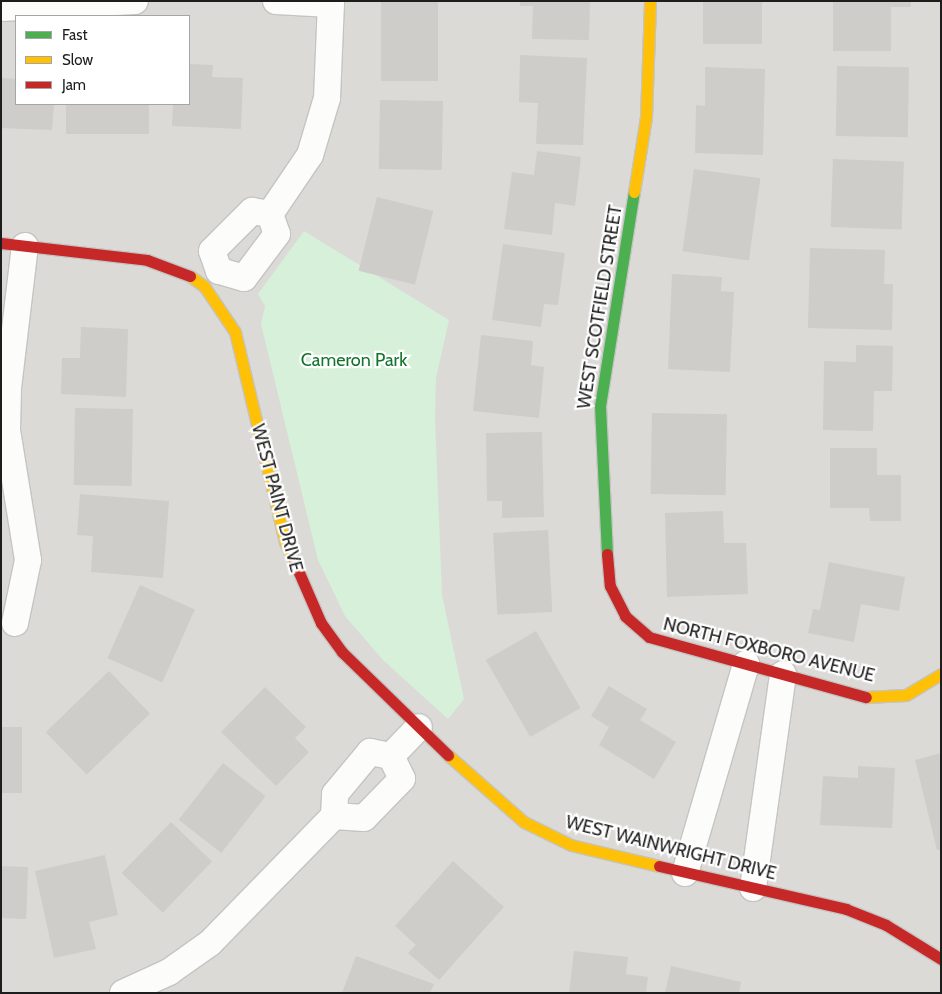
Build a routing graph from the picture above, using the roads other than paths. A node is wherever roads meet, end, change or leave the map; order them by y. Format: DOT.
graph roads {
  1 [pos="135,1"];
  2 [pos="276,1"];
  3 [pos="650,1"];
  4 [pos="331,3"];
  5 [pos="1,8"];
  6 [pos="270,214"];
  7 [pos="13,244"];
  8 [pos="211,278"];
  9 [pos="625,616"];
  10 [pos="16,623"];
  11 [pos="746,664"];
  12 [pos="783,674"];
  13 [pos="940,675"];
  14 [pos="419,727"];
  15 [pos="391,756"];
  16 [pos="334,816"];
  17 [pos="685,873"];
  18 [pos="753,888"];
  19 [pos="941,959"];
  20 [pos="123,993"];
  1 -- 5 [label="street"];
  2 -- 4 [label="street"];
  3 -- 9 [label="street, WEST SCOTFIELD STREET"];
  4 -- 6 [label="street"];
  6 -- 8 [label="street, WEST PAINT DRIVE"];
  6 -- 8 [label="street"];
  7 -- 8 [label="street"];
  7 -- 10 [label="street"];
  8 -- 14 [label="street, WEST PAINT DRIVE"];
  9 -- 11 [label="street, NORTH FOXBORO AVENUE"];
  11 -- 12 [label="street, NORTH FOXBORO AVENUE"];
  11 -- 17 [label="street"];
  12 -- 13 [label="street, NORTH FOXBORO AVENUE"];
  12 -- 18 [label="street"];
  14 -- 15 [label="street"];
  14 -- 17 [label="street, WEST WAINWRIGHT DRIVE"];
  15 -- 16 [label="street"];
  15 -- 16 [label="street"];
  16 -- 20 [label="street"];
  17 -- 18 [label="street, WEST WAINWRIGHT DRIVE"];
  18 -- 19 [label="street, WEST WAINWRIGHT DRIVE"];
}
